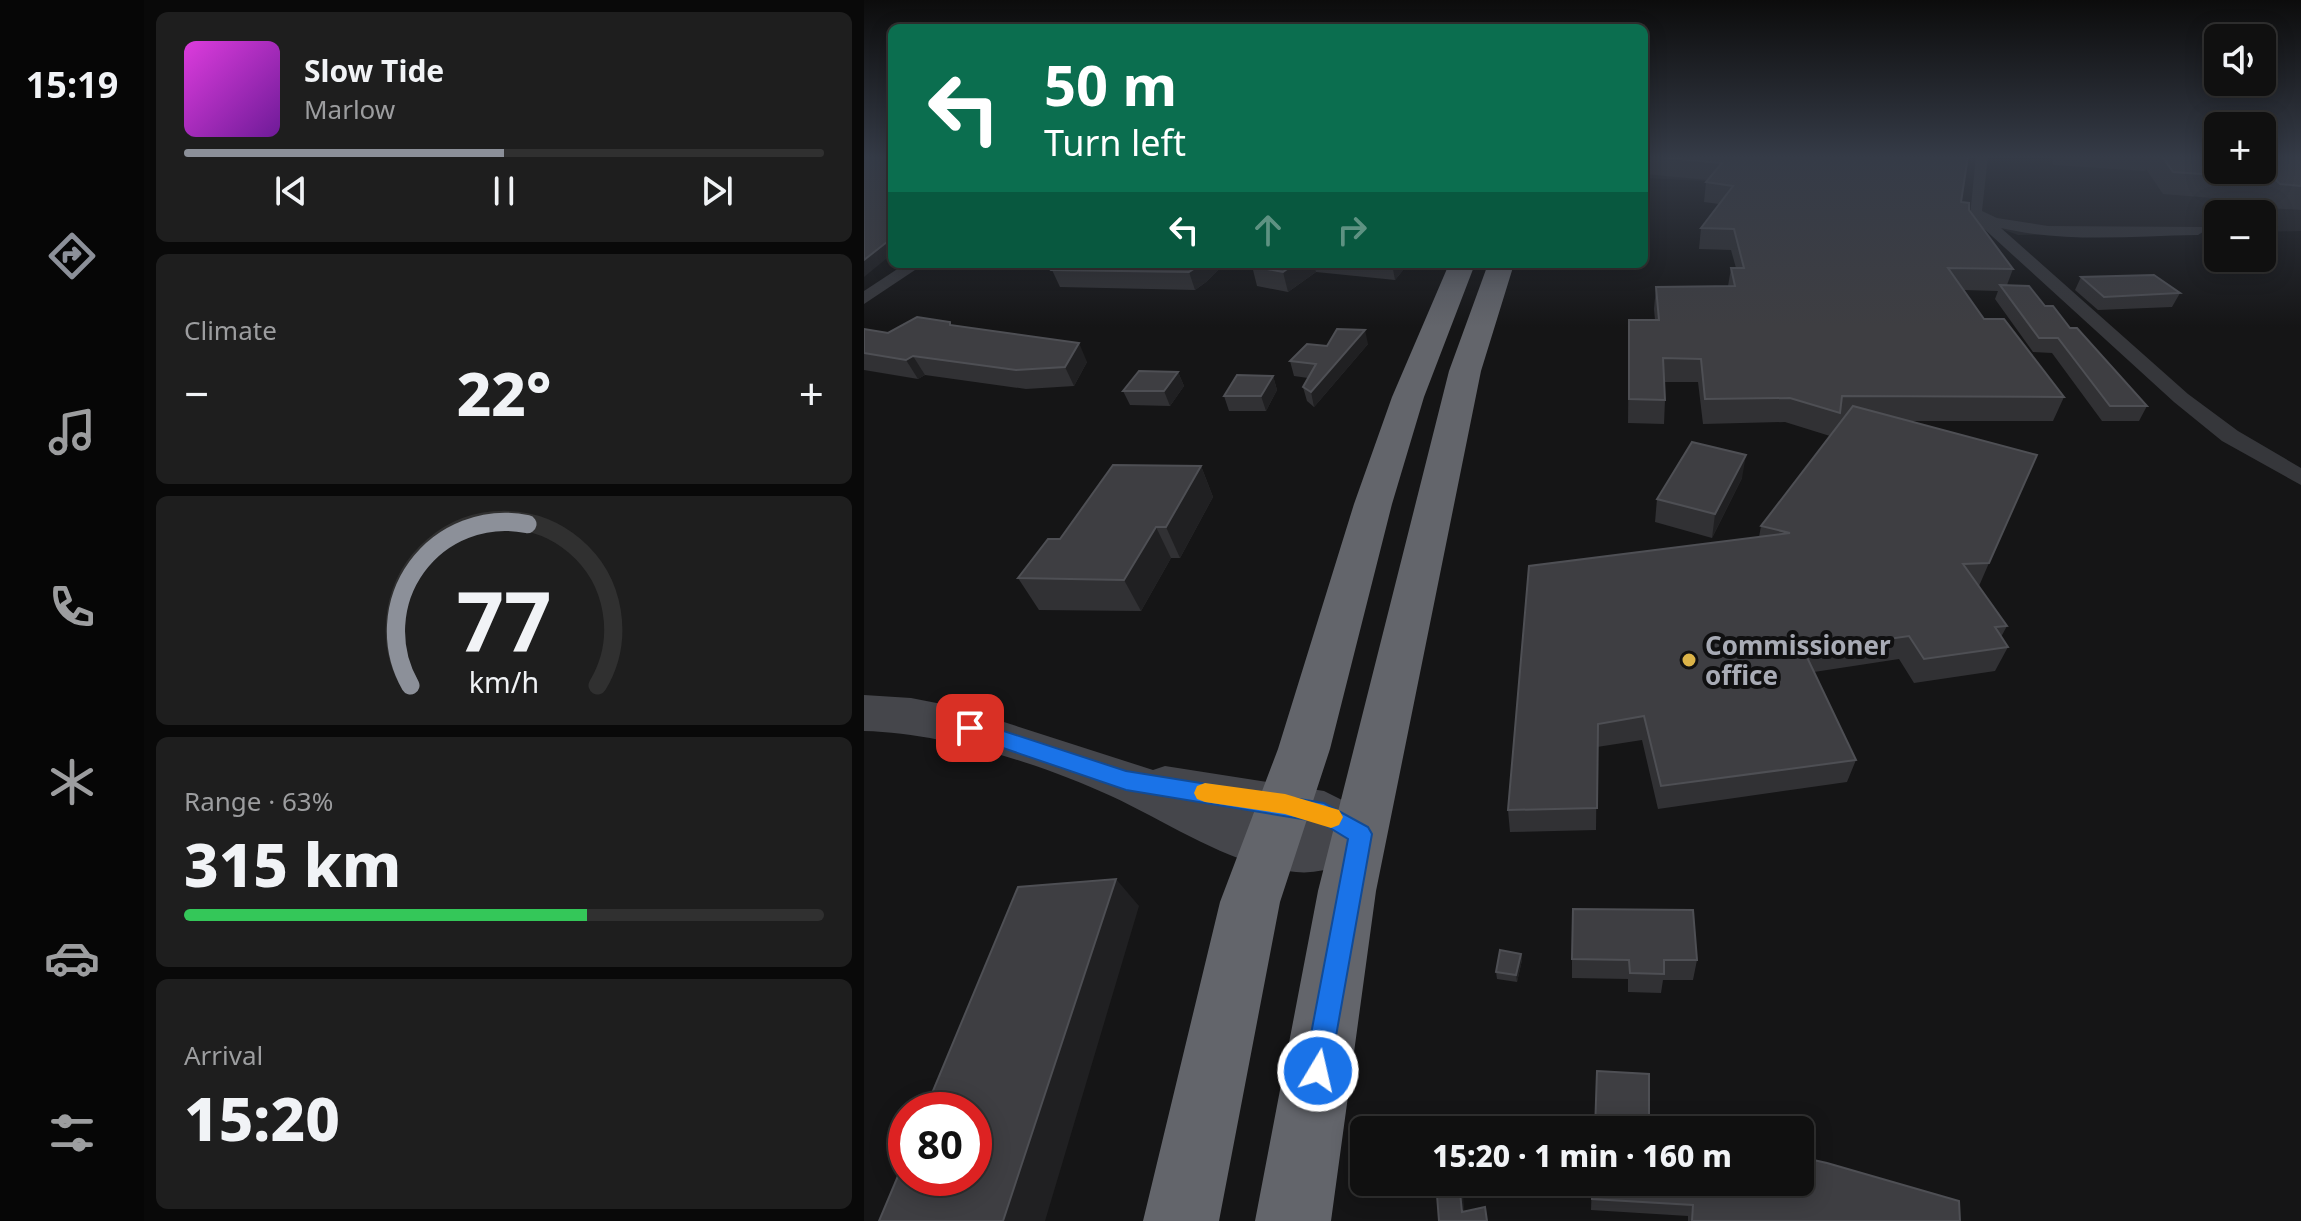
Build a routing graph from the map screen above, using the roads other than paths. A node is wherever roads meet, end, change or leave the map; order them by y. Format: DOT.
graph roads {
  1 [pos="1975,213"];
  2 [pos="2198,230"];
  3 [pos="910,268"];
  4 [pos="1460,268"];
  5 [pos="1500,268"];
  6 [pos="864,299"];
  7 [pos="2301,478"];
  8 [pos="864,713"];
  9 [pos="1278,824"];
  10 [pos="1360,834"];
  11 [pos="1181,1221"];
  12 [pos="1293,1221"];
  1 -- 2 [label="street"];
  1 -- 7 [label="street"];
  3 -- 6 [label="street"];
  4 -- 9 [label="highway"];
  5 -- 10 [label="highway"];
  8 -- 9 [label="street"];
  9 -- 10 [label="street"];
  9 -- 11 [label="highway"];
  10 -- 12 [label="highway"];
}
